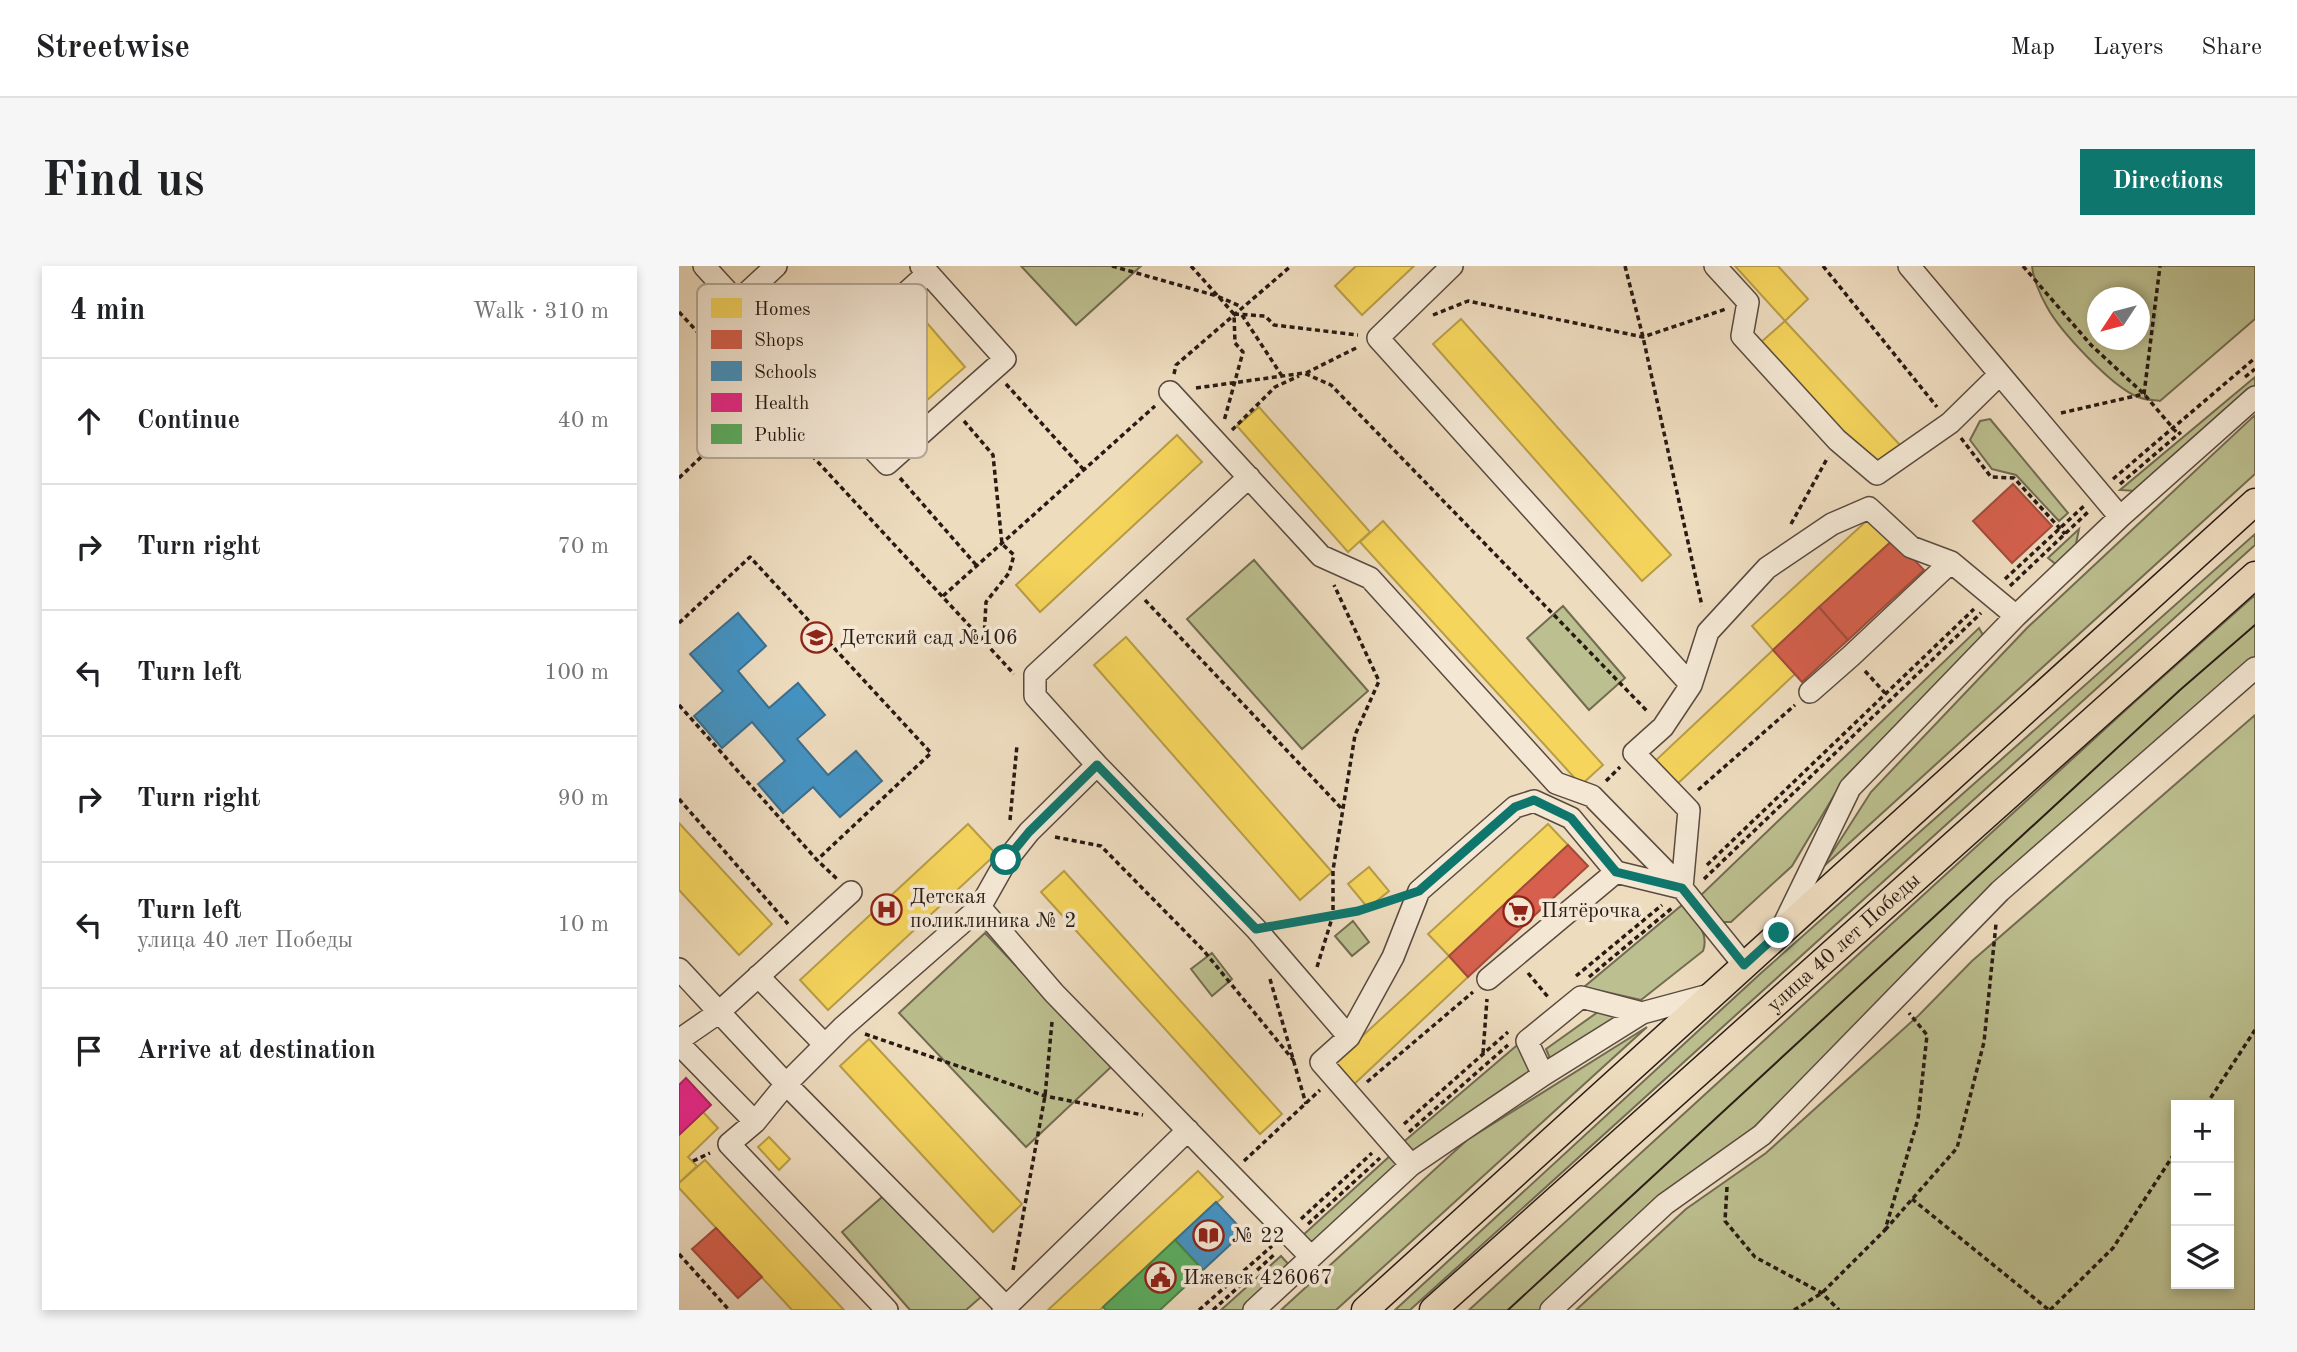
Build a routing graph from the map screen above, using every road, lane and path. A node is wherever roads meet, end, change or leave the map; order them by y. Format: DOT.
graph roads {
  1 [pos="704,266"];
  2 [pos="776,266"];
  3 [pos="1112,266"];
  4 [pos="1191,266"];
  5 [pos="1291,266"];
  6 [pos="1452,266"];
  7 [pos="1625,266"];
  8 [pos="1715,266"];
  9 [pos="1909,266"];
  10 [pos="2023,266"];
  11 [pos="2160,266"];
  12 [pos="924,270"];
  13 [pos="720,284"];
  14 [pos="756,284"];
  15 [pos="909,284"];
  16 [pos="1217,296"];
  17 [pos="1748,302"];
  18 [pos="1242,307"];
  19 [pos="679,312"];
  20 [pos="1234,314"];
  21 [pos="1242,314"];
  22 [pos="1429,317"];
  23 [pos="697,331"];
  24 [pos="1643,337"];
  25 [pos="1378,338"];
  26 [pos="2255,358"];
  27 [pos="2255,369"];
  28 [pos="992,370"];
  29 [pos="1304,373"];
  30 [pos="2000,375"];
  31 [pos="1282,376"];
  32 [pos="2245,377"];
  33 [pos="1234,383"];
  34 [pos="1170,392"];
  35 [pos="2144,394"];
  36 [pos="2255,397"];
  37 [pos="951,406"];
  38 [pos="2036,418"];
  39 [pos="2187,426"];
  40 [pos="927,428"];
  41 [pos="2172,428"];
  42 [pos="2178,435"];
  43 [pos="1837,440"];
  44 [pos="1218,445"];
  45 [pos="700,458"];
  46 [pos="815,458"];
  47 [pos="881,458"];
  48 [pos="894,458"];
  49 [pos="887,464"];
  50 [pos="1084,470"];
  51 [pos="1249,477"];
  52 [pos="679,478"];
  53 [pos="2100,496"];
  54 [pos="2255,502"];
  55 [pos="2120,517"];
  56 [pos="2060,528"];
  57 [pos="1786,533"];
  58 [pos="2066,534"];
  59 [pos="1002,544"];
  60 [pos="1321,556"];
  61 [pos="1951,562"];
  62 [pos="977,566"];
  63 [pos="2255,575"];
  64 [pos="1132,586"];
  65 [pos="943,596"];
  66 [pos="1993,597"];
  67 [pos="2016,616"];
  68 [pos="679,623"];
  69 [pos="1708,632"];
  70 [pos="984,640"];
  71 [pos="1851,656"];
  72 [pos="2255,668"];
  73 [pos="1691,685"];
  74 [pos="1885,693"];
  75 [pos="1034,696"];
  76 [pos="1805,696"];
  77 [pos="679,705"];
  78 [pos="1663,727"];
  79 [pos="1017,745"];
  80 [pos="1634,753"];
  81 [pos="1097,765"];
  82 [pos="1592,796"];
  83 [pos="679,799"];
  84 [pos="1683,803"];
  85 [pos="1343,810"];
  86 [pos="1010,822"];
  87 [pos="1029,832"];
  88 [pos="817,860"];
  89 [pos="1616,872"];
  90 [pos="1419,891"];
  91 [pos="2000,891"];
  92 [pos="851,892"];
  93 [pos="1685,892"];
  94 [pos="980,907"];
  95 [pos="1333,915"];
  96 [pos="1256,929"];
  97 [pos="1779,933"];
  98 [pos="800,938"];
  99 [pos="1515,957"];
  100 [pos="1744,965"];
  101 [pos="679,969"];
  102 [pos="1268,969"];
  103 [pos="758,976"];
  104 [pos="1569,982"];
  105 [pos="1583,982"];
  106 [pos="1482,984"];
  107 [pos="1054,993"];
  108 [pos="1309,993"];
  109 [pos="1709,995"];
  110 [pos="1896,998"];
  111 [pos="1549,999"];
  112 [pos="718,1013"];
  113 [pos="1642,1013"];
  114 [pos="843,1027"];
  115 [pos="1511,1030"];
  116 [pos="2255,1030"];
  117 [pos="1349,1037"];
  118 [pos="679,1042"];
  119 [pos="1511,1042"];
  120 [pos="825,1045"];
  121 [pos="1482,1054"];
  122 [pos="1294,1061"];
  123 [pos="1543,1075"];
  124 [pos="786,1084"];
  125 [pos="1319,1091"];
  126 [pos="1045,1096"];
  127 [pos="1351,1096"];
  128 [pos="2209,1100"];
  129 [pos="1306,1104"];
  130 [pos="755,1122"];
  131 [pos="1184,1126"];
  132 [pos="1391,1142"];
  133 [pos="2171,1159"];
  134 [pos="1727,1160"];
  135 [pos="1411,1165"];
  136 [pos="1230,1174"];
  137 [pos="1912,1199"];
  138 [pos="1885,1230"];
  139 [pos="1293,1238"];
  140 [pos="679,1254"];
  141 [pos="1311,1257"];
  142 [pos="1822,1293"];
  143 [pos="1005,1308"];
  144 [pos="729,1310"];
  145 [pos="887,1310"];
  146 [pos="1213,1310"];
  147 [pos="1254,1310"];
  148 [pos="1365,1310"];
  149 [pos="1433,1310"];
  150 [pos="1551,1310"];
  151 [pos="1794,1310"];
  152 [pos="1839,1310"];
  153 [pos="2050,1310"];
  1 -- 13 [label="street"];
  2 -- 14 [label="street"];
  3 -- 16 [label="path"];
  4 -- 16 [label="path"];
  5 -- 18 [label="path"];
  6 -- 25 [label="street"];
  7 -- 24 [label="path"];
  8 -- 17 [label="street"];
  9 -- 30 [label="street"];
  10 -- 35 [label="path"];
  11 -- 35 [label="path"];
  12 -- 15 [label="street"];
  12 -- 28 [label="street"];
  16 -- 18 [label="path"];
  16 -- 20 [label="path"];
  17 -- 24 [label="path"];
  17 -- 43 [label="street"];
  18 -- 20 [label="path"];
  19 -- 23 [label="path"];
  20 -- 21 [label="path"];
  20 -- 33 [label="path"];
  20 -- 34 [label="path"];
  21 -- 25 [label="path"];
  21 -- 31 [label="path"];
  22 -- 24 [label="path"];
  24 -- 69 [label="path"];
  25 -- 29 [label="path"];
  25 -- 73 [label="street"];
  26 -- 41 [label="path"];
  27 -- 32 [label="path"];
  28 -- 37 [label="street"];
  28 -- 50 [label="path"];
  29 -- 31 [label="path"];
  29 -- 44 [label="path"];
  29 -- 78 [label="path"];
  30 -- 38 [label="street"];
  30 -- 43 [label="street"];
  31 -- 33 [label="path"];
  33 -- 34 [label="path"];
  33 -- 44 [label="path"];
  34 -- 44 [label="street"];
  34 -- 50 [label="path"];
  35 -- 38 [label="path"];
  35 -- 41 [label="path"];
  36 -- 55 [label="street"];
  37 -- 40 [label="street"];
  37 -- 59 [label="path"];
  38 -- 53 [label="street"];
  39 -- 42 [label="path"];
  41 -- 42 [label="path"];
  41 -- 53 [label="path"];
  42 -- 53 [label="path"];
  43 -- 57 [label="path"];
  44 -- 51 [label="street"];
  45 -- 52 [label="path"];
  46 -- 65 [label="path"];
  47 -- 49 [label="street"];
  48 -- 49 [label="street"];
  49 -- 62 [label="path"];
  50 -- 59 [label="path"];
  51 -- 60 [label="street"];
  51 -- 64 [label="street"];
  53 -- 55 [label="street"];
  53 -- 56 [label="path"];
  53 -- 58 [label="path"];
  54 -- 97 [label="main road"];
  55 -- 67 [label="street"];
  56 -- 58 [label="path"];
  56 -- 66 [label="path"];
  58 -- 66 [label="path"];
  59 -- 62 [label="path"];
  59 -- 70 [label="path"];
  60 -- 82 [label="street"];
  60 -- 85 [label="path"];
  61 -- 66 [label="street"];
  61 -- 69 [label="street"];
  61 -- 71 [label="street"];
  62 -- 65 [label="path"];
  63 -- 149 [label="main road, улица 40 лет Победы"];
  64 -- 75 [label="street"];
  64 -- 85 [label="path"];
  65 -- 70 [label="path"];
  66 -- 67 [label="street"];
  66 -- 74 [label="path"];
  66 -- 93 [label="path"];
  67 -- 97 [label="street"];
  68 -- 88 [label="path"];
  69 -- 73 [label="street"];
  70 -- 75 [label="path"];
  71 -- 74 [label="path"];
  71 -- 76 [label="street"];
  72 -- 91 [label="street"];
  73 -- 78 [label="street"];
  74 -- 93 [label="path"];
  75 -- 81 [label="street"];
  76 -- 84 [label="path"];
  77 -- 88 [label="path"];
  78 -- 80 [label="street"];
  79 -- 86 [label="path"];
  80 -- 82 [label="path"];
  80 -- 84 [label="street"];
  81 -- 87 [label="street"];
  81 -- 96 [label="street"];
  82 -- 93 [label="street"];
  83 -- 98 [label="path"];
  84 -- 93 [label="street"];
  85 -- 95 [label="path"];
  87 -- 94 [label="street"];
  87 -- 122 [label="path"];
  88 -- 92 [label="path"];
  89 -- 90 [label="street"];
  89 -- 93 [label="street"];
  89 -- 99 [label="street"];
  90 -- 95 [label="path"];
  90 -- 117 [label="street"];
  91 -- 110 [label="street"];
  91 -- 137 [label="path"];
  92 -- 98 [label="street"];
  93 -- 100 [label="street"];
  93 -- 104 [label="path"];
  93 -- 105 [label="path"];
  94 -- 107 [label="street"];
  94 -- 114 [label="street"];
  95 -- 96 [label="path"];
  95 -- 108 [label="path"];
  96 -- 108 [label="street"];
  97 -- 100 [label="main road"];
  98 -- 103 [label="street"];
  99 -- 106 [label="street"];
  99 -- 111 [label="path"];
  100 -- 109 [label="main road"];
  101 -- 112 [label="street"];
  102 -- 122 [label="path"];
  103 -- 112 [label="street"];
  103 -- 120 [label="street"];
  106 -- 121 [label="path"];
  106 -- 127 [label="path"];
  107 -- 126 [label="path"];
  107 -- 131 [label="street"];
  108 -- 117 [label="street"];
  109 -- 113 [label="street"];
  109 -- 148 [label="main road"];
  110 -- 134 [label="street"];
  110 -- 138 [label="path"];
  112 -- 118 [label="street"];
  112 -- 124 [label="street"];
  113 -- 123 [label="street"];
  113 -- 123 [label="street"];
  114 -- 120 [label="street"];
  114 -- 126 [label="path"];
  115 -- 121 [label="path"];
  116 -- 128 [label="path"];
  117 -- 127 [label="street"];
  118 -- 130 [label="street"];
  119 -- 132 [label="path"];
  120 -- 124 [label="street"];
  121 -- 132 [label="path"];
  122 -- 129 [label="path"];
  123 -- 135 [label="street"];
  124 -- 130 [label="street"];
  124 -- 143 [label="street"];
  125 -- 129 [label="path"];
  126 -- 131 [label="path"];
  126 -- 143 [label="path"];
  127 -- 132 [label="street"];
  129 -- 136 [label="path"];
  130 -- 145 [label="street"];
  131 -- 136 [label="street"];
  131 -- 143 [label="street"];
  132 -- 135 [label="street"];
  132 -- 139 [label="path"];
  133 -- 153 [label="path"];
  134 -- 142 [label="path"];
  134 -- 150 [label="street"];
  135 -- 141 [label="street"];
  136 -- 139 [label="street"];
  137 -- 138 [label="path"];
  137 -- 153 [label="path"];
  138 -- 142 [label="path"];
  139 -- 141 [label="street"];
  139 -- 146 [label="path"];
  140 -- 144 [label="path"];
  141 -- 147 [label="street"];
  142 -- 151 [label="path"];
  142 -- 152 [label="path"];
}
